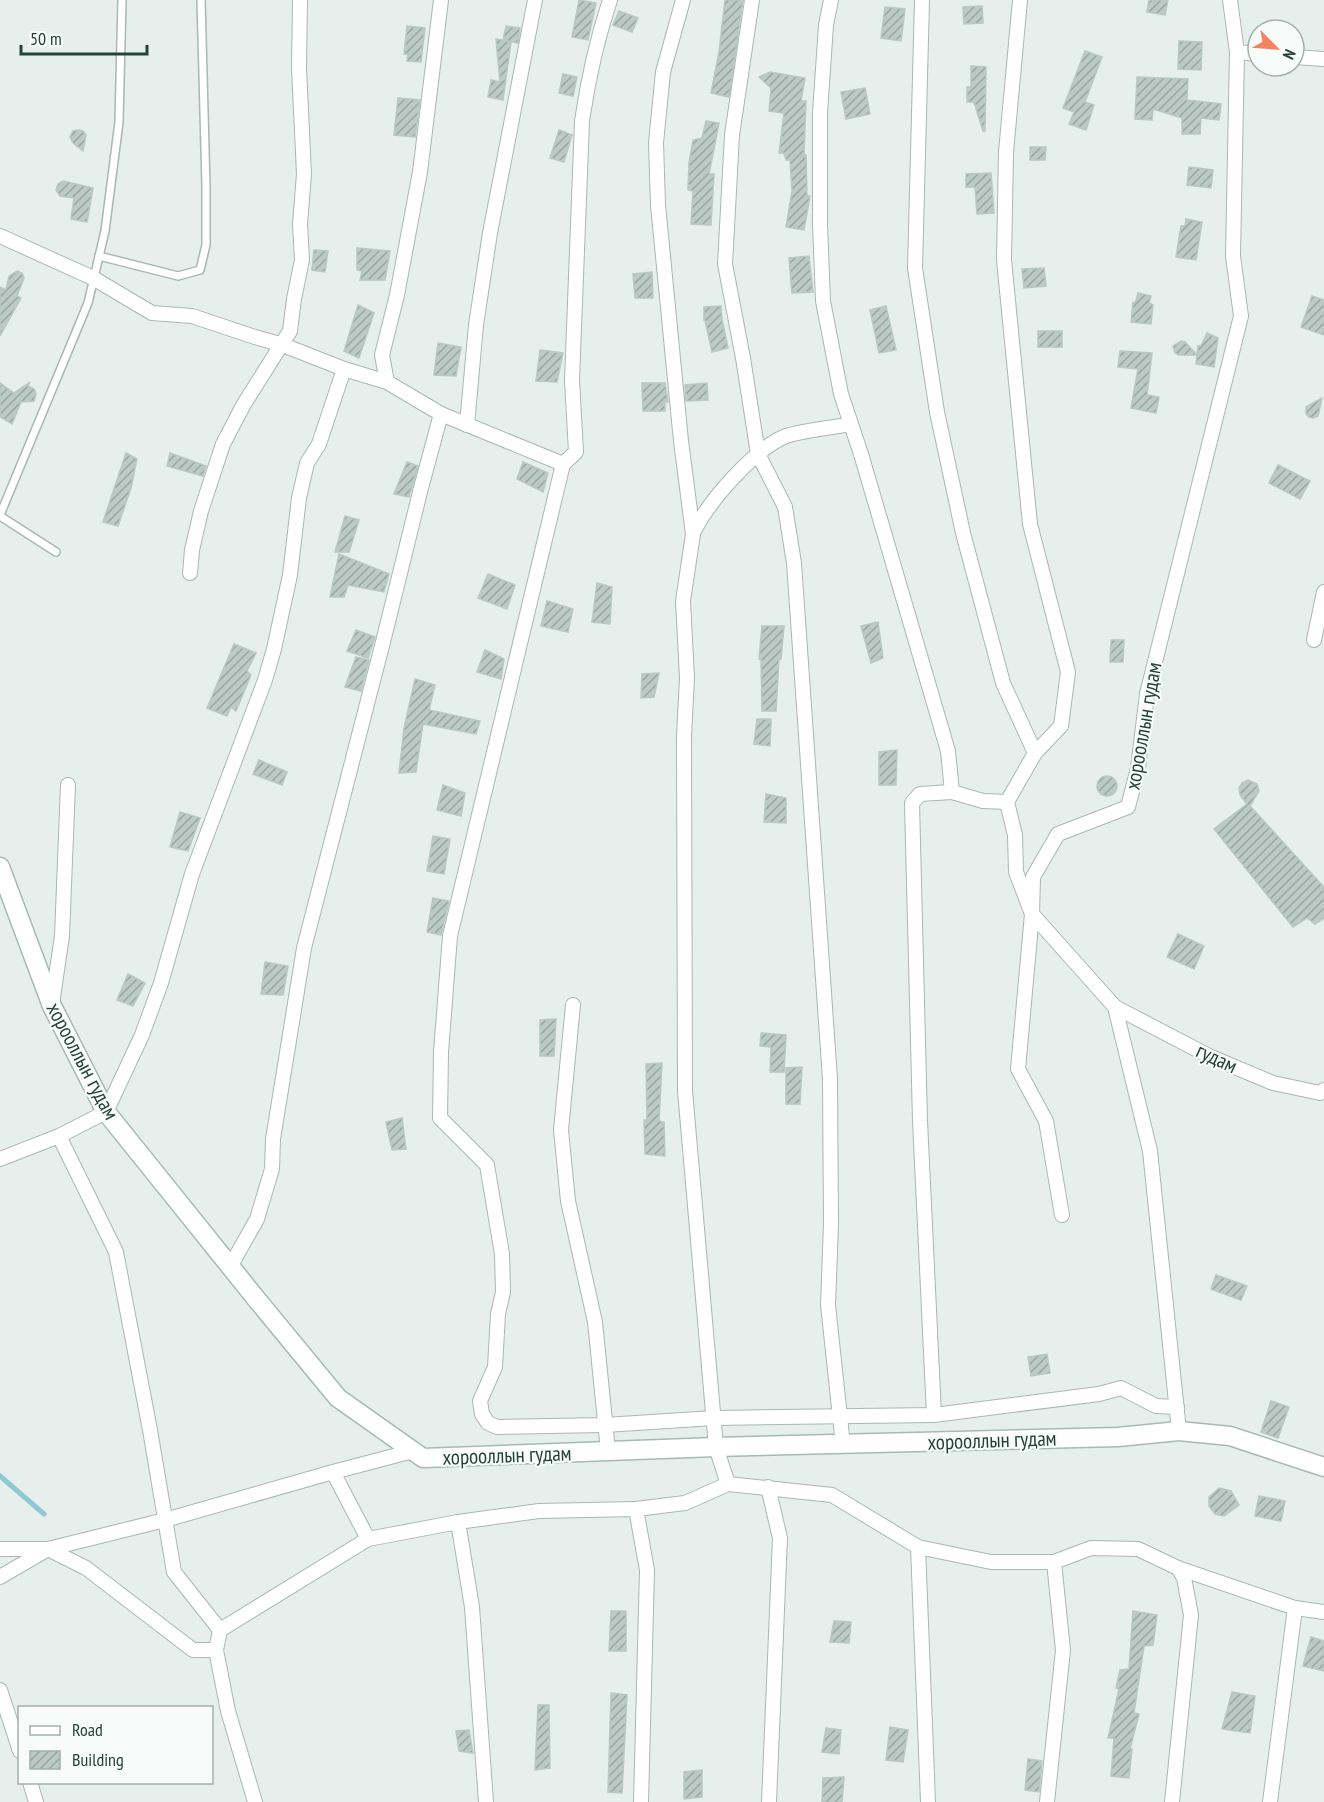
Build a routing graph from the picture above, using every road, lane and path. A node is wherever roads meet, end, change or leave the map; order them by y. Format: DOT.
graph roads {
  1 [pos="122,0"];
  2 [pos="201,0"];
  3 [pos="300,0"];
  4 [pos="441,0"];
  5 [pos="535,0"];
  6 [pos="610,0"];
  7 [pos="683,0"];
  8 [pos="752,0"];
  9 [pos="831,0"];
  10 [pos="922,0"];
  11 [pos="1020,0"];
  12 [pos="1230,0"];
  13 [pos="1237,52"];
  14 [pos="1246,53"];
  15 [pos="1306,58"];
  16 [pos="1324,59"];
  17 [pos="0,236"];
  18 [pos="99,256"];
  19 [pos="93,278"];
  20 [pos="284,345"];
  21 [pos="344,369"];
  22 [pos="387,382"];
  23 [pos="441,414"];
  24 [pos="851,424"];
  25 [pos="467,425"];
  26 [pos="758,454"];
  27 [pos="563,464"];
  28 [pos="0,516"];
  29 [pos="693,534"];
  30 [pos="56,552"];
  31 [pos="190,573"];
  32 [pos="1324,591"];
  33 [pos="1314,640"];
  34 [pos="1035,753"];
  35 [pos="68,785"];
  36 [pos="952,792"];
  37 [pos="1007,802"];
  38 [pos="0,867"];
  39 [pos="1032,914"];
  40 [pos="573,1005"];
  41 [pos="52,1006"];
  42 [pos="1115,1007"];
  43 [pos="1324,1090"];
  44 [pos="106,1112"];
  45 [pos="59,1136"];
  46 [pos="0,1159"];
  47 [pos="1062,1215"];
  48 [pos="230,1267"];
  49 [pos="1177,1407"];
  50 [pos="934,1415"];
  51 [pos="840,1417"];
  52 [pos="714,1418"];
  53 [pos="605,1425"];
  54 [pos="1179,1431"];
  55 [pos="843,1445"];
  56 [pos="716,1447"];
  57 [pos="412,1451"];
  58 [pos="608,1451"];
  59 [pos="1322,1461"];
  60 [pos="333,1472"];
  61 [pos="728,1484"];
  62 [pos="768,1487"];
  63 [pos="636,1509"];
  64 [pos="165,1520"];
  65 [pos="458,1522"];
  66 [pos="368,1539"];
  67 [pos="918,1546"];
  68 [pos="0,1549"];
  69 [pos="48,1549"];
  70 [pos="1054,1562"];
  71 [pos="1178,1568"];
  72 [pos="0,1577"];
  73 [pos="1295,1608"];
  74 [pos="1324,1612"];
  75 [pos="220,1630"];
  76 [pos="216,1650"];
  77 [pos="0,1690"];
  78 [pos="18,1745"];
  79 [pos="31,1784"];
  80 [pos="36,1802"];
  81 [pos="255,1802"];
  82 [pos="486,1802"];
  83 [pos="641,1802"];
  84 [pos="769,1802"];
  85 [pos="928,1802"];
  86 [pos="1047,1802"];
  87 [pos="1172,1802"];
  88 [pos="1270,1802"];
  1 -- 18 [label="lane"];
  2 -- 18 [label="lane"];
  3 -- 20 [label="street"];
  4 -- 22 [label="street"];
  5 -- 25 [label="street"];
  6 -- 27 [label="street"];
  7 -- 29 [label="street"];
  8 -- 26 [label="street"];
  9 -- 24 [label="street"];
  10 -- 34 [label="street"];
  11 -- 34 [label="street"];
  12 -- 13 [label="street"];
  13 -- 14 [label="street"];
  13 -- 39 [label="street, хорооллын гудам"];
  15 -- 16 [label="street"];
  17 -- 19 [label="street"];
  18 -- 19 [label="lane"];
  19 -- 20 [label="street"];
  19 -- 28 [label="lane"];
  20 -- 21 [label="street"];
  20 -- 31 [label="street"];
  21 -- 22 [label="street"];
  21 -- 44 [label="street"];
  22 -- 23 [label="street"];
  23 -- 25 [label="street"];
  23 -- 48 [label="street"];
  24 -- 26 [label="street"];
  24 -- 36 [label="street"];
  25 -- 27 [label="street"];
  26 -- 29 [label="street"];
  26 -- 51 [label="street"];
  27 -- 53 [label="street"];
  28 -- 30 [label="lane"];
  29 -- 52 [label="street"];
  32 -- 33 [label="street"];
  34 -- 37 [label="street"];
  35 -- 41 [label="street"];
  36 -- 37 [label="street"];
  36 -- 50 [label="street"];
  37 -- 39 [label="street"];
  38 -- 41 [label="main road, хорооллын гудам"];
  39 -- 42 [label="street"];
  39 -- 47 [label="street, хорооллын гудам"];
  40 -- 53 [label="street"];
  41 -- 44 [label="main road, хорооллын гудам"];
  42 -- 43 [label="street, гудам"];
  42 -- 49 [label="street"];
  44 -- 45 [label="street"];
  44 -- 48 [label="main road, хорооллын гудам"];
  45 -- 46 [label="street"];
  45 -- 64 [label="street"];
  48 -- 57 [label="main road, хорооллын гудам"];
  49 -- 50 [label="street"];
  49 -- 54 [label="street"];
  50 -- 51 [label="street"];
  51 -- 52 [label="street"];
  51 -- 55 [label="street"];
  52 -- 53 [label="street"];
  52 -- 56 [label="street"];
  53 -- 58 [label="street"];
  54 -- 55 [label="main road, хорооллын гудам"];
  54 -- 59 [label="main road, хорооллын гудам"];
  55 -- 56 [label="main road, хорооллын гудам"];
  56 -- 58 [label="main road, хорооллын гудам"];
  56 -- 61 [label="street"];
  57 -- 58 [label="main road, хорооллын гудам"];
  57 -- 60 [label="street"];
  60 -- 64 [label="street"];
  60 -- 66 [label="street"];
  61 -- 62 [label="street"];
  61 -- 63 [label="street"];
  62 -- 67 [label="street"];
  62 -- 84 [label="street"];
  63 -- 65 [label="street"];
  63 -- 83 [label="street"];
  64 -- 69 [label="street"];
  64 -- 75 [label="street"];
  65 -- 66 [label="street"];
  65 -- 82 [label="street"];
  66 -- 75 [label="street"];
  67 -- 70 [label="street"];
  67 -- 85 [label="street"];
  68 -- 69 [label="street"];
  69 -- 72 [label="street"];
  69 -- 76 [label="street"];
  70 -- 71 [label="street"];
  70 -- 86 [label="street"];
  71 -- 73 [label="street"];
  71 -- 87 [label="street"];
  73 -- 74 [label="street"];
  73 -- 88 [label="street"];
  75 -- 76 [label="street"];
  76 -- 81 [label="street"];
  77 -- 78 [label="street"];
  79 -- 80 [label="street"];
}
